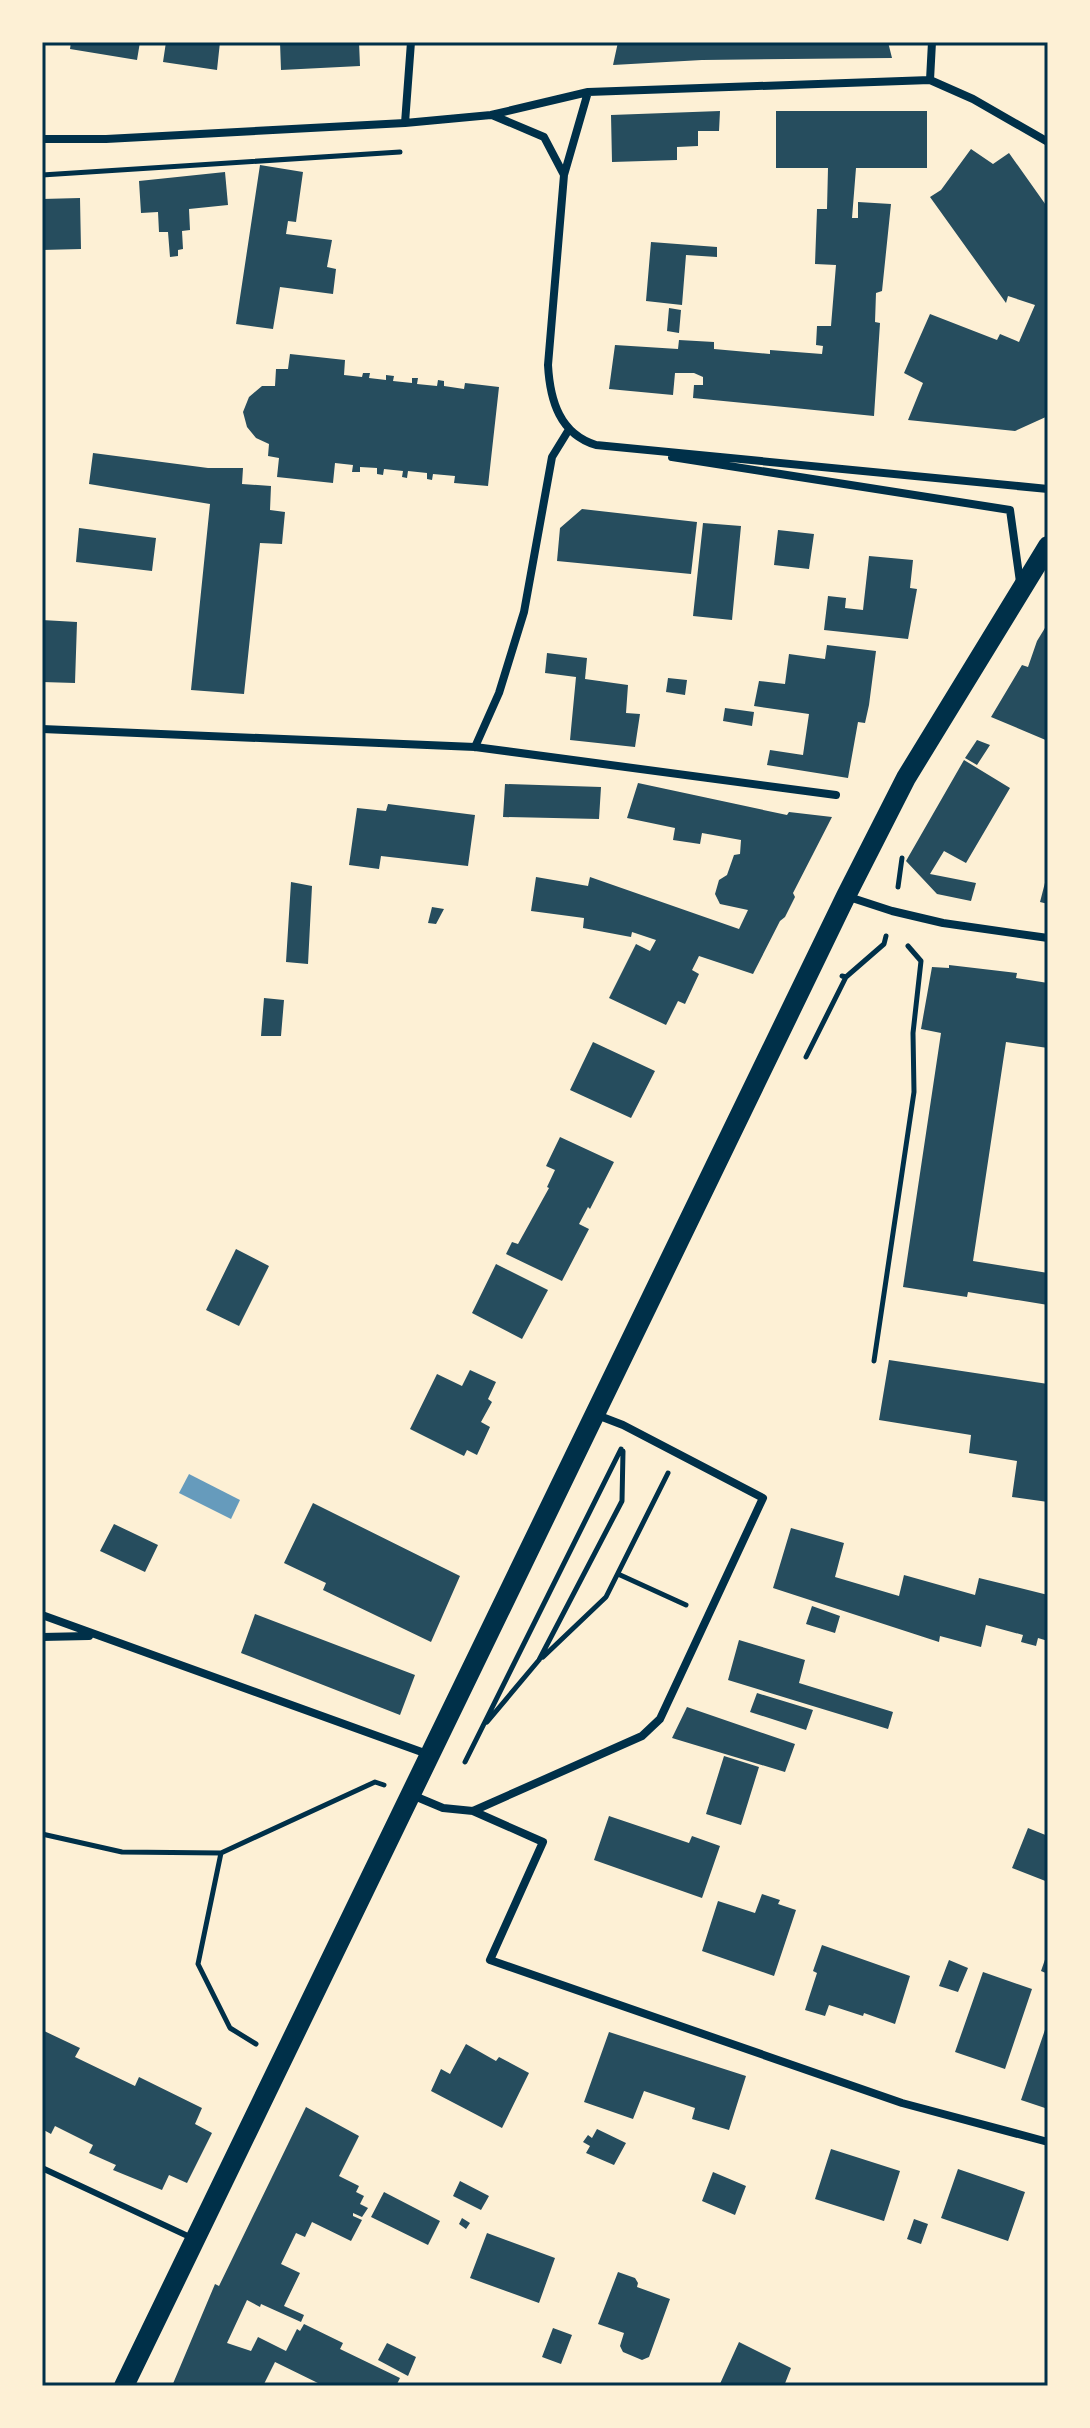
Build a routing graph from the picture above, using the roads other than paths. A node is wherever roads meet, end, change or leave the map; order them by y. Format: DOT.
graph roads {
  1 [pos="411,42"];
  2 [pos="932,42"];
  3 [pos="930,80"];
  4 [pos="588,92"];
  5 [pos="491,115"];
  6 [pos="405,123"];
  7 [pos="42,139"];
  8 [pos="1048,142"];
  9 [pos="564,175"];
  10 [pos="568,431"];
  11 [pos="596,445"];
  12 [pos="1048,489"];
  13 [pos="1047,551"];
  14 [pos="1021,591"];
  15 [pos="42,729"];
  16 [pos="475,747"];
  17 [pos="836,795"];
  18 [pos="846,896"];
  19 [pos="1048,938"];
  20 [pos="595,1415"];
  21 [pos="42,1615"];
  22 [pos="94,1636"];
  23 [pos="42,1637"];
  24 [pos="431,1756"];
  25 [pos="412,1794"];
  26 [pos="473,1811"];
  27 [pos="1048,2142"];
  28 [pos="42,2168"];
  29 [pos="195,2239"];
  30 [pos="124,2386"];
  1 -- 6 [label="street"];
  2 -- 3 [label="street"];
  3 -- 4 [label="street"];
  3 -- 8 [label="street"];
  4 -- 5 [label="street"];
  4 -- 9 [label="street"];
  5 -- 6 [label="street"];
  5 -- 9 [label="street"];
  6 -- 7 [label="street"];
  9 -- 10 [label="street"];
  10 -- 11 [label="street"];
  10 -- 16 [label="street"];
  11 -- 12 [label="street"];
  11 -- 14 [label="street"];
  13 -- 14 [label="main road"];
  14 -- 18 [label="main road"];
  15 -- 16 [label="street"];
  16 -- 17 [label="street"];
  18 -- 19 [label="street"];
  18 -- 20 [label="main road"];
  20 -- 24 [label="main road"];
  20 -- 26 [label="street"];
  21 -- 22 [label="street"];
  22 -- 23 [label="street"];
  22 -- 24 [label="street"];
  24 -- 25 [label="main road"];
  25 -- 26 [label="street"];
  25 -- 29 [label="main road"];
  26 -- 27 [label="street"];
  28 -- 29 [label="lane"];
  29 -- 30 [label="main road"];
}
